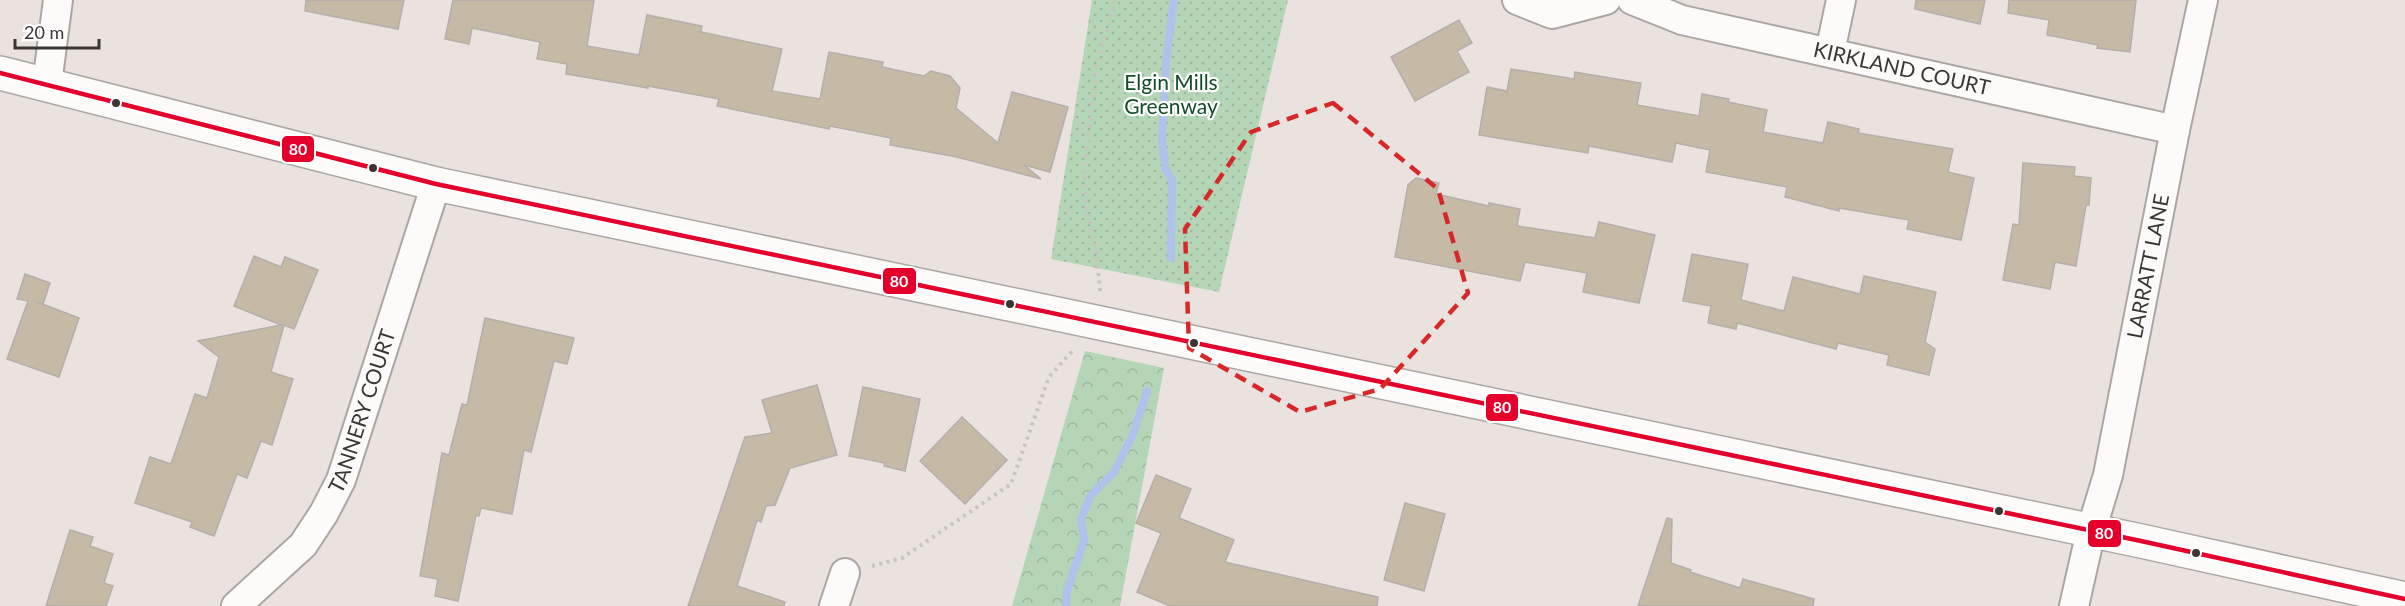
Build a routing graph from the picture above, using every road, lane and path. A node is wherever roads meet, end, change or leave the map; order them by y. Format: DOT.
graph roads {
  1 [pos="58,0"];
  2 [pos="1115,0"];
  3 [pos="1517,0"];
  4 [pos="1606,0"];
  5 [pos="1632,0"];
  6 [pos="1841,0"];
  7 [pos="2203,0"];
  8 [pos="1830,52"];
  9 [pos="0,73"];
  10 [pos="47,84"];
  11 [pos="2175,130"];
  12 [pos="436,184"];
  13 [pos="1108,295"];
  14 [pos="1079,344"];
  15 [pos="2091,531"];
  16 [pos="845,573"];
  17 [pos="2405,599"];
  18 [pos="236,606"];
  19 [pos="834,606"];
  20 [pos="2073,606"];
  1 -- 10 [label="street"];
  2 -- 13 [label="path"];
  3 -- 4 [label="street"];
  5 -- 8 [label="street, KIRKLAND COURT"];
  6 -- 8 [label="street"];
  7 -- 11 [label="street, LARRATT LANE"];
  8 -- 11 [label="street, KIRKLAND COURT"];
  9 -- 10 [label="main road"];
  10 -- 12 [label="main road"];
  11 -- 15 [label="street, LARRATT LANE"];
  12 -- 15 [label="main road"];
  12 -- 18 [label="street, TANNERY COURT"];
  14 -- 16 [label="path"];
  15 -- 17 [label="main road"];
  15 -- 20 [label="street, LARRATT LANE"];
  16 -- 19 [label="street"];
}
